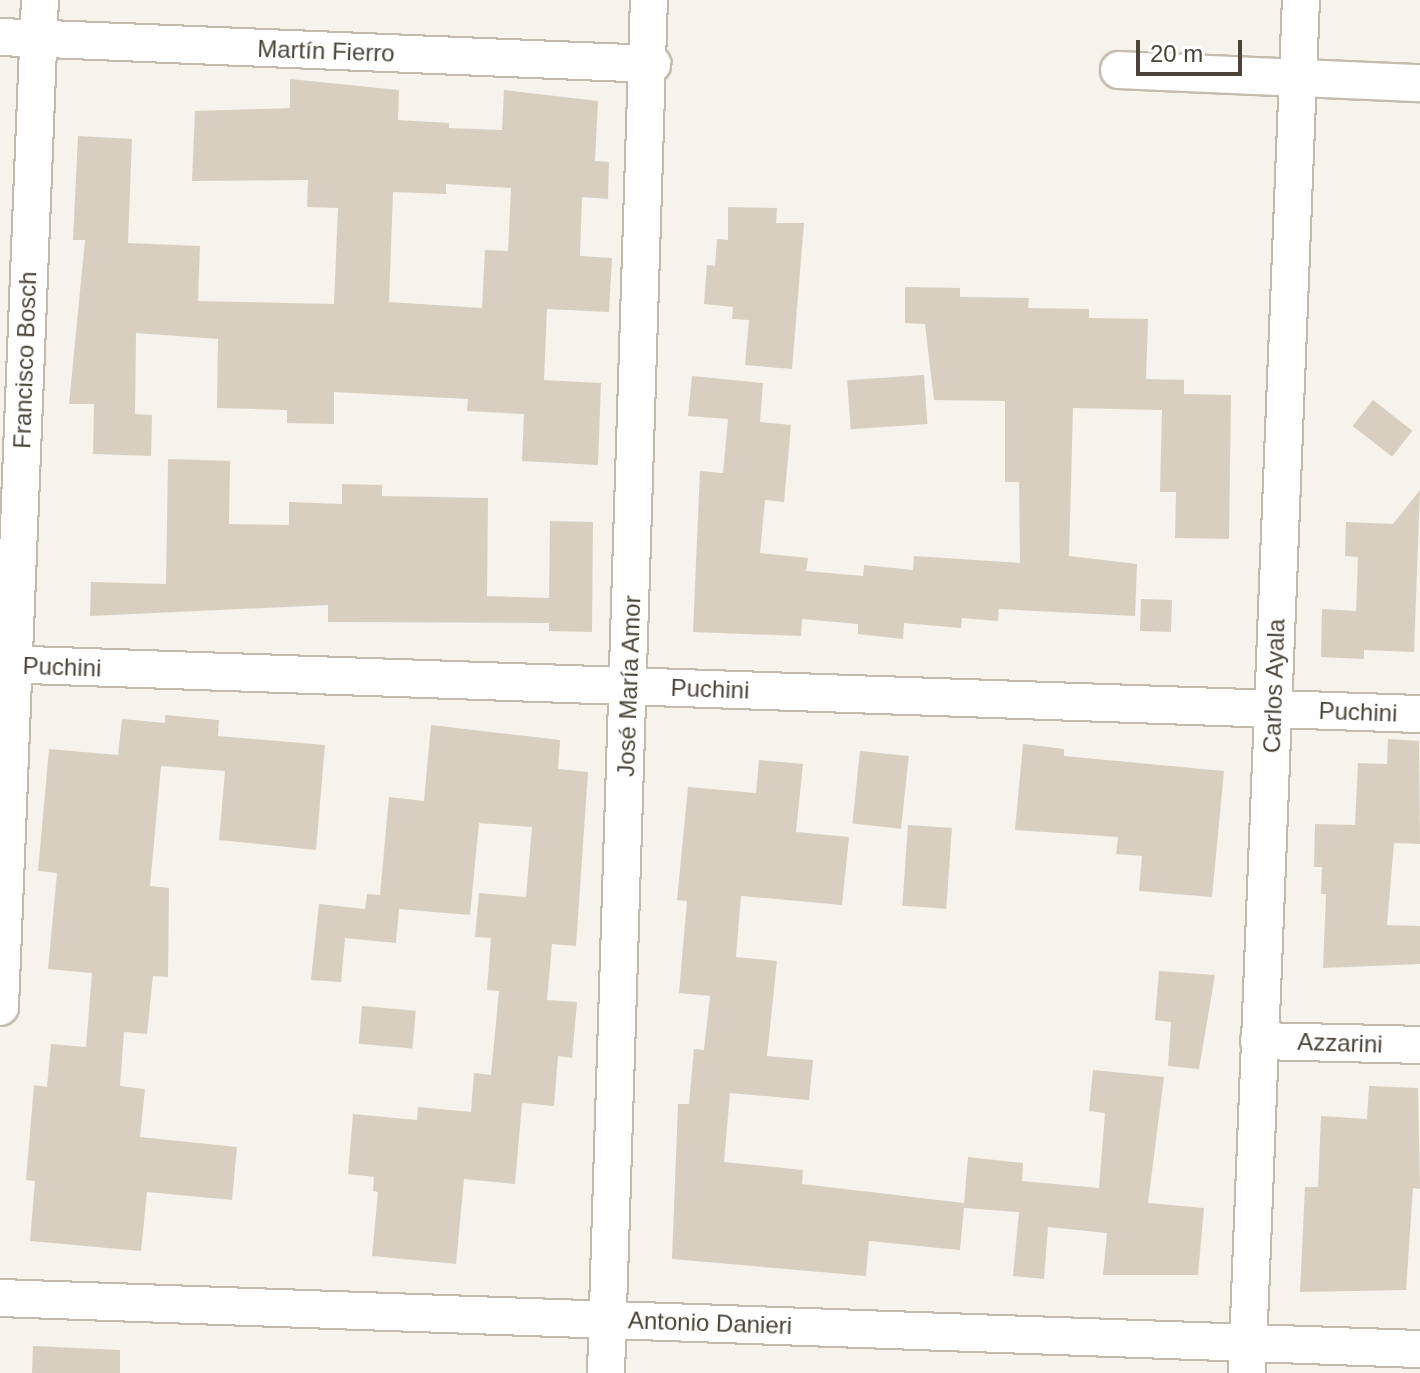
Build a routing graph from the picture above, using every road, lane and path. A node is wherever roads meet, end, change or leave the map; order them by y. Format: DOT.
graph roads {
  1 [pos="40,0"];
  2 [pos="649,0"];
  3 [pos="1301,0"];
  4 [pos="0,37"];
  5 [pos="37,39"];
  6 [pos="652,64"];
  7 [pos="1119,70"];
  8 [pos="1298,79"];
  9 [pos="1420,83"];
  10 [pos="7,665"];
  11 [pos="629,686"];
  12 [pos="1273,709"];
  13 [pos="1420,714"];
  14 [pos="0,1007"];
  15 [pos="1259,1041"];
  16 [pos="1420,1045"];
  17 [pos="0,1298"];
  18 [pos="607,1320"];
  19 [pos="1420,1349"];
  20 [pos="1247,1358"];
  21 [pos="606,1373"];
  1 -- 5 [label="street, Francisco Bosch"];
  2 -- 6 [label="street, José María Amor"];
  3 -- 8 [label="street, Carlos Ayala"];
  4 -- 5 [label="street, Martín Fierro"];
  5 -- 6 [label="street, Martín Fierro"];
  5 -- 10 [label="street, Francisco Bosch"];
  6 -- 11 [label="street, José María Amor"];
  7 -- 8 [label="street"];
  8 -- 9 [label="street"];
  8 -- 12 [label="street, Carlos Ayala"];
  10 -- 11 [label="street, Puchini"];
  10 -- 14 [label="street, Francisco Bosch"];
  11 -- 12 [label="street, Puchini"];
  11 -- 18 [label="street, José María Amor"];
  12 -- 13 [label="street, Puchini"];
  12 -- 15 [label="street, Carlos Ayala"];
  15 -- 16 [label="street, Azzarini"];
  15 -- 20 [label="street, Carlos Ayala"];
  17 -- 18 [label="street, Antonio Danieri"];
  18 -- 20 [label="street, Antonio Danieri"];
  18 -- 21 [label="street, José María Amor"];
  19 -- 20 [label="street, Antonio Danieri"];
}
